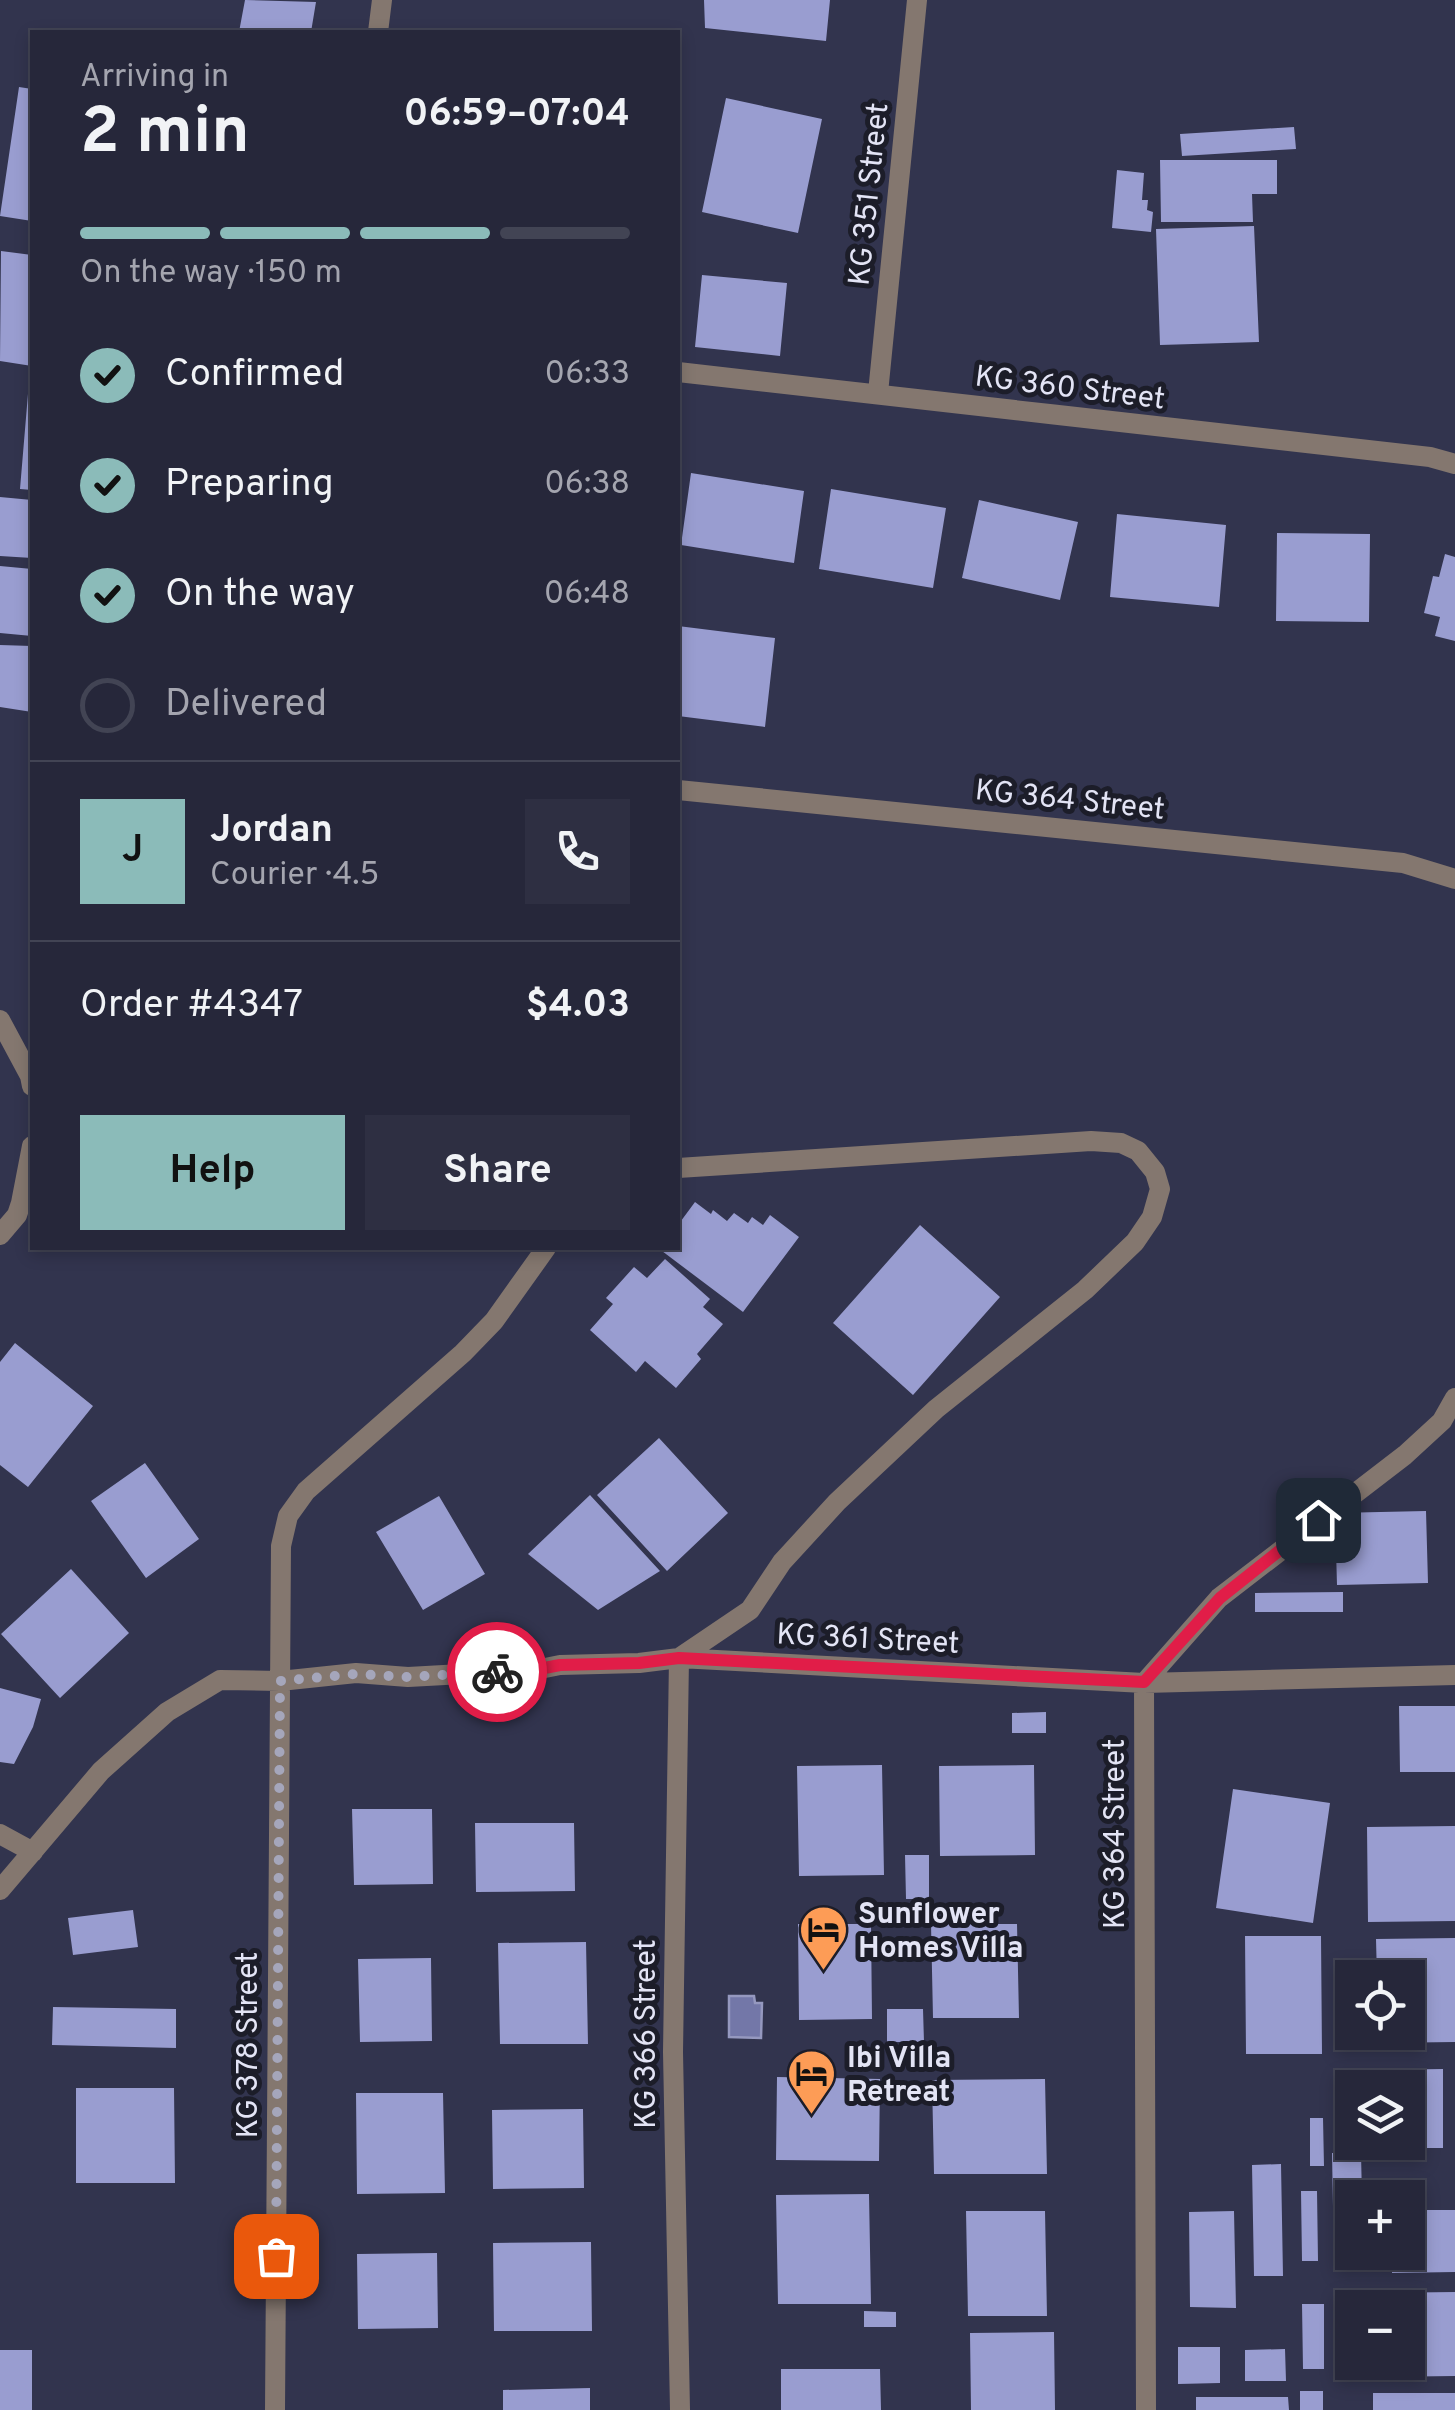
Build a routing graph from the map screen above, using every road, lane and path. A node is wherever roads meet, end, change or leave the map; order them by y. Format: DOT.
graph roads {
  1 [pos="382,0"];
  2 [pos="918,0"];
  3 [pos="378,30"];
  4 [pos="680,372"];
  5 [pos="878,393"];
  6 [pos="1455,464"];
  7 [pos="680,790"];
  8 [pos="1455,879"];
  9 [pos="0,1020"];
  10 [pos="30,1076"];
  11 [pos="680,1168"];
  12 [pos="30,1169"];
  13 [pos="27,1203"];
  14 [pos="0,1235"];
  15 [pos="545,1250"];
  16 [pos="1455,1398"];
  17 [pos="679,1658"];
  18 [pos="1455,1675"];
  19 [pos="280,1681"];
  20 [pos="1144,1682"];
  21 [pos="0,1834"];
  22 [pos="33,1852"];
  23 [pos="0,1890"];
  24 [pos="274,2410"];
  25 [pos="680,2410"];
  26 [pos="1146,2410"];
  1 -- 3 [label="street"];
  2 -- 5 [label="street, KG 351 Street"];
  4 -- 5 [label="street, KG 360 Street"];
  5 -- 6 [label="street, KG 360 Street"];
  7 -- 8 [label="street, KG 364 Street"];
  9 -- 10 [label="street"];
  11 -- 17 [label="street"];
  12 -- 13 [label="street"];
  13 -- 14 [label="street"];
  15 -- 19 [label="street, KG 378 Street"];
  16 -- 20 [label="street"];
  17 -- 19 [label="street, KG 361 Street"];
  17 -- 20 [label="street, KG 361 Street"];
  17 -- 25 [label="street, KG 366 Street"];
  18 -- 20 [label="street, KG 361 Street"];
  19 -- 22 [label="street, KG 361 Street"];
  19 -- 24 [label="street, KG 378 Street"];
  20 -- 26 [label="street, KG 364 Street"];
  21 -- 22 [label="street"];
  22 -- 23 [label="street, KG 361 Street"];
}
